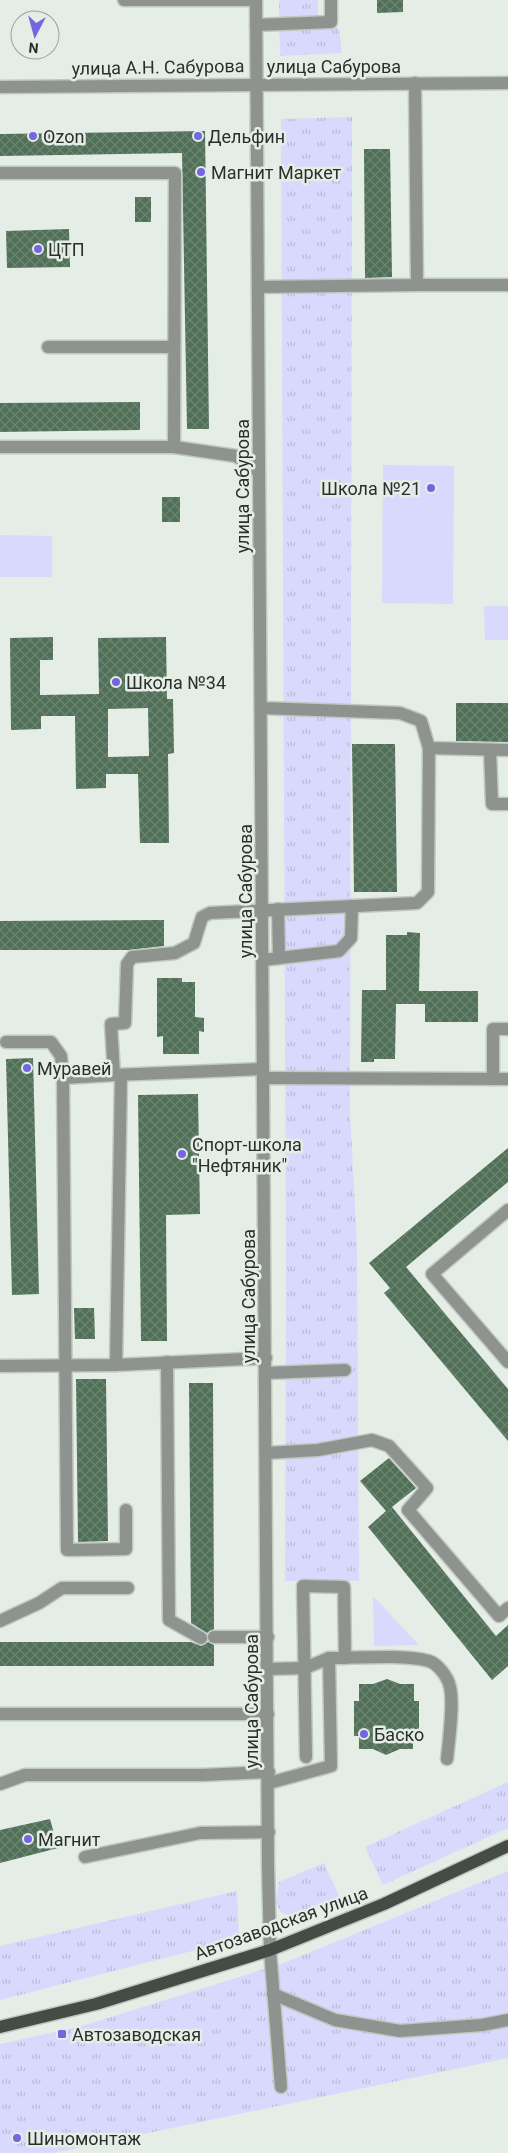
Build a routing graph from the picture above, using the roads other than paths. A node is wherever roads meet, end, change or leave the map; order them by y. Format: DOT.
graph roads {
  1 [pos="124,0"];
  2 [pos="256,0"];
  3 [pos="331,0"];
  4 [pos="256,25"];
  5 [pos="508,82"];
  6 [pos="415,83"];
  7 [pos="257,84"];
  8 [pos="0,87"];
  9 [pos="0,173"];
  10 [pos="417,285"];
  11 [pos="508,285"];
  12 [pos="258,287"];
  13 [pos="48,347"];
  14 [pos="174,347"];
  15 [pos="0,447"];
  16 [pos="174,447"];
  17 [pos="259,472"];
  18 [pos="261,708"];
  19 [pos="429,748"];
  20 [pos="490,750"];
  21 [pos="508,750"];
  22 [pos="508,804"];
  23 [pos="352,906"];
  24 [pos="278,909"];
  25 [pos="262,910"];
  26 [pos="279,958"];
  27 [pos="263,960"];
  28 [pos="508,1029"];
  29 [pos="6,1042"];
  30 [pos="263,1074"];
  31 [pos="117,1075"];
  32 [pos="63,1078"];
  33 [pos="493,1079"];
  34 [pos="508,1079"];
  35 [pos="508,1210"];
  36 [pos="266,1358"];
  37 [pos="166,1362"];
  38 [pos="508,1362"];
  39 [pos="64,1365"];
  40 [pos="116,1365"];
  41 [pos="0,1366"];
  42 [pos="345,1370"];
  43 [pos="266,1373"];
  44 [pos="266,1452"];
  45 [pos="126,1510"];
  46 [pos="128,1588"];
  47 [pos="508,1608"];
  48 [pos="0,1621"];
  49 [pos="268,1637"];
  50 [pos="329,1658"];
  51 [pos="345,1658"];
  52 [pos="305,1668"];
  53 [pos="268,1669"];
  54 [pos="0,1714"];
  55 [pos="268,1714"];
  56 [pos="306,1757"];
  57 [pos="447,1759"];
  58 [pos="269,1778"];
  59 [pos="0,1784"];
  60 [pos="269,1832"];
  61 [pos="508,1846"];
  62 [pos="85,1856"];
  63 [pos="270,1950"];
  64 [pos="273,1994"];
  65 [pos="508,2020"];
  66 [pos="0,2027"];
  67 [pos="281,2087"];
  1 -- 2 [label="street"];
  2 -- 4 [label="street"];
  3 -- 4 [label="street"];
  4 -- 7 [label="street"];
  5 -- 6 [label="street, улица Сабурова"];
  6 -- 7 [label="street, улица Сабурова"];
  6 -- 10 [label="street"];
  7 -- 8 [label="street, улица А.Н. Сабурова"];
  7 -- 12 [label="street, улица Сабурова"];
  9 -- 14 [label="street"];
  10 -- 11 [label="street"];
  10 -- 12 [label="street"];
  12 -- 17 [label="street, улица Сабурова"];
  13 -- 14 [label="street"];
  14 -- 16 [label="street"];
  15 -- 16 [label="street"];
  16 -- 17 [label="street"];
  17 -- 18 [label="street, улица Сабурова"];
  18 -- 19 [label="street"];
  18 -- 25 [label="street, улица Сабурова"];
  19 -- 20 [label="street"];
  19 -- 23 [label="street"];
  20 -- 21 [label="street"];
  20 -- 22 [label="street"];
  23 -- 24 [label="street"];
  23 -- 26 [label="street"];
  24 -- 25 [label="street"];
  24 -- 26 [label="street"];
  25 -- 27 [label="street, улица Сабурова"];
  25 -- 31 [label="street"];
  26 -- 27 [label="street"];
  27 -- 30 [label="street, улица Сабурова"];
  28 -- 33 [label="street"];
  29 -- 32 [label="street"];
  30 -- 31 [label="street"];
  30 -- 33 [label="street"];
  30 -- 36 [label="street, улица Сабурова"];
  31 -- 32 [label="street"];
  31 -- 40 [label="street"];
  32 -- 39 [label="street"];
  33 -- 34 [label="street"];
  35 -- 38 [label="street"];
  36 -- 37 [label="street"];
  36 -- 43 [label="street, улица Сабурова"];
  37 -- 40 [label="street"];
  37 -- 49 [label="street"];
  39 -- 40 [label="street"];
  39 -- 41 [label="street"];
  39 -- 45 [label="street"];
  42 -- 43 [label="street"];
  43 -- 44 [label="street, улица Сабурова"];
  44 -- 47 [label="street"];
  44 -- 49 [label="street, улица Сабурова"];
  46 -- 48 [label="street"];
  49 -- 53 [label="street, улица Сабурова"];
  50 -- 51 [label="street"];
  50 -- 52 [label="street"];
  50 -- 58 [label="street"];
  51 -- 52 [label="street"];
  51 -- 57 [label="street"];
  52 -- 53 [label="street"];
  52 -- 56 [label="street"];
  53 -- 55 [label="street, улица Сабурова"];
  54 -- 55 [label="street"];
  55 -- 58 [label="street, улица Сабурова"];
  58 -- 59 [label="street"];
  58 -- 60 [label="street, улица Сабурова"];
  60 -- 62 [label="street"];
  60 -- 63 [label="street, улица Сабурова"];
  61 -- 63 [label="main road, Автозаводская улица"];
  63 -- 64 [label="street, улица Сабурова"];
  63 -- 66 [label="main road, Автозаводская улица"];
  64 -- 65 [label="street"];
  64 -- 67 [label="street, улица Сабурова"];
}
